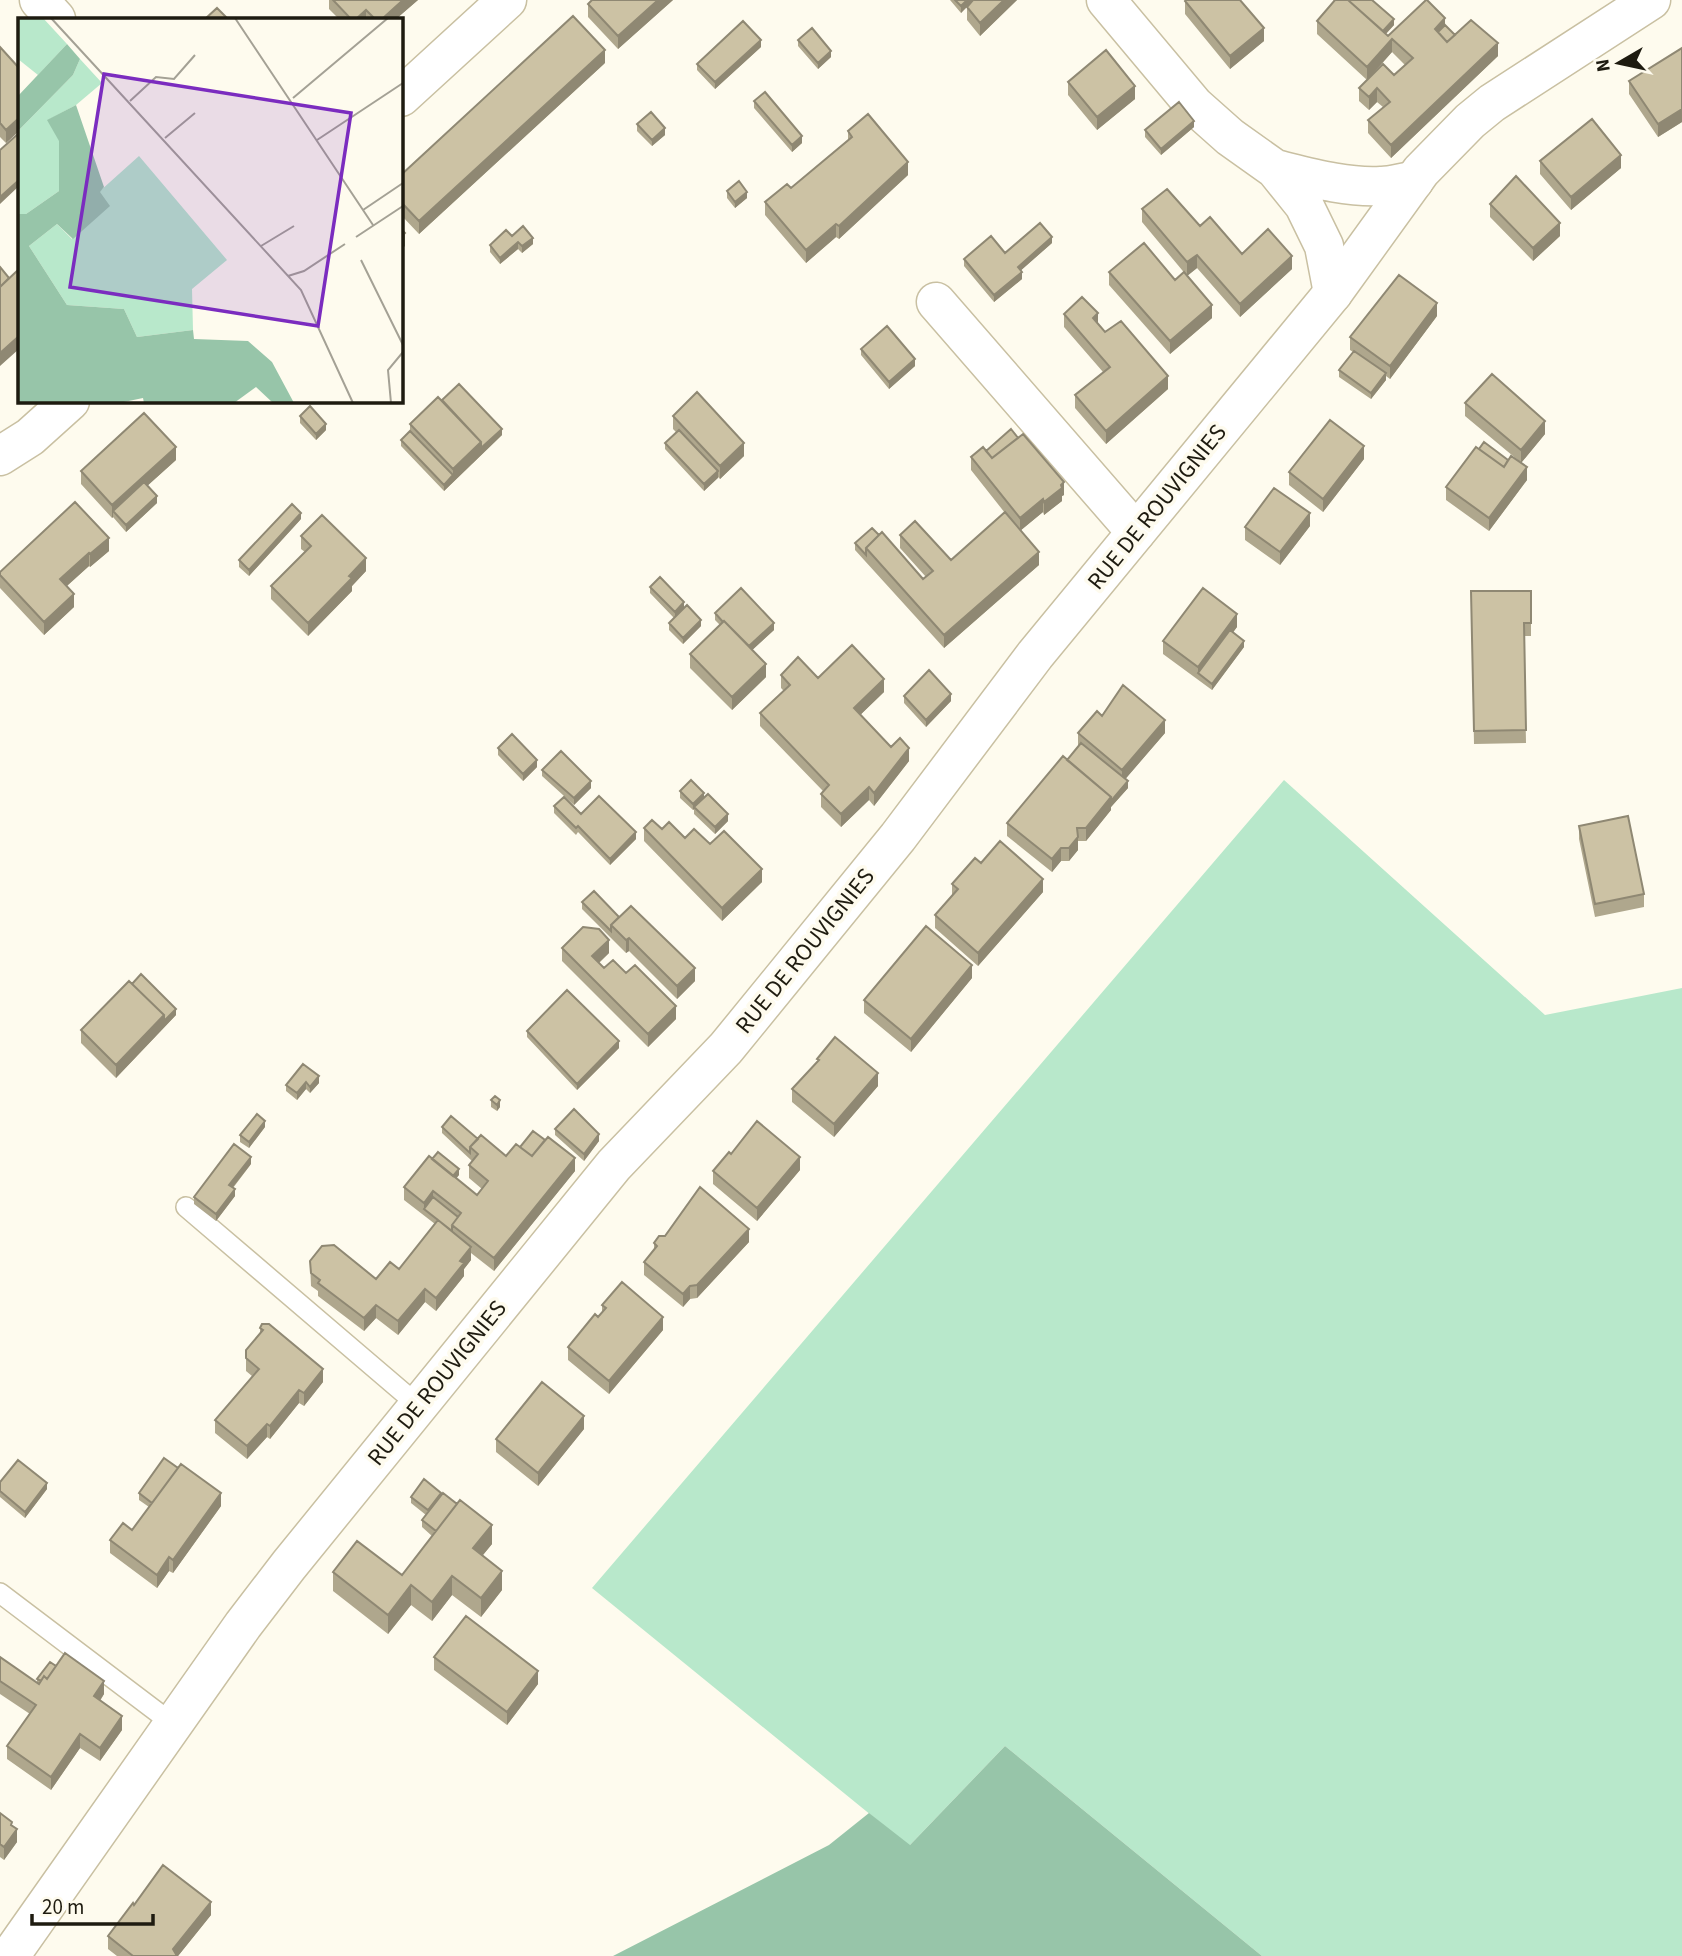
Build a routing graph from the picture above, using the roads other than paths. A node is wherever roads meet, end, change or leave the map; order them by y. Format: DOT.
graph roads {
  1 [pos="39,0"];
  2 [pos="507,0"];
  3 [pos="1106,0"];
  4 [pos="1651,0"];
  5 [pos="56,18"];
  6 [pos="402,96"];
  7 [pos="1275,169"];
  8 [pos="1414,181"];
  9 [pos="1333,293"];
  10 [pos="936,302"];
  11 [pos="69,402"];
  12 [pos="0,456"];
  13 [pos="1136,532"];
  14 [pos="186,1208"];
  15 [pos="419,1406"];
  16 [pos="0,1593"];
  17 [pos="173,1724"];
  18 [pos="10,1956"];
  1 -- 5 [label="street"];
  2 -- 6 [label="street"];
  3 -- 7 [label="street"];
  4 -- 8 [label="street, RUE DE ROUVIGNIES"];
  7 -- 8 [label="street"];
  7 -- 9 [label="street"];
  8 -- 9 [label="street, RUE DE ROUVIGNIES"];
  9 -- 13 [label="street, RUE DE ROUVIGNIES"];
  10 -- 13 [label="street"];
  11 -- 12 [label="street"];
  13 -- 15 [label="street, RUE DE ROUVIGNIES"];
  14 -- 15 [label="lane"];
  15 -- 17 [label="street, RUE DE ROUVIGNIES"];
  16 -- 17 [label="lane"];
  17 -- 18 [label="street, RUE DE ROUVIGNIES"];
}
